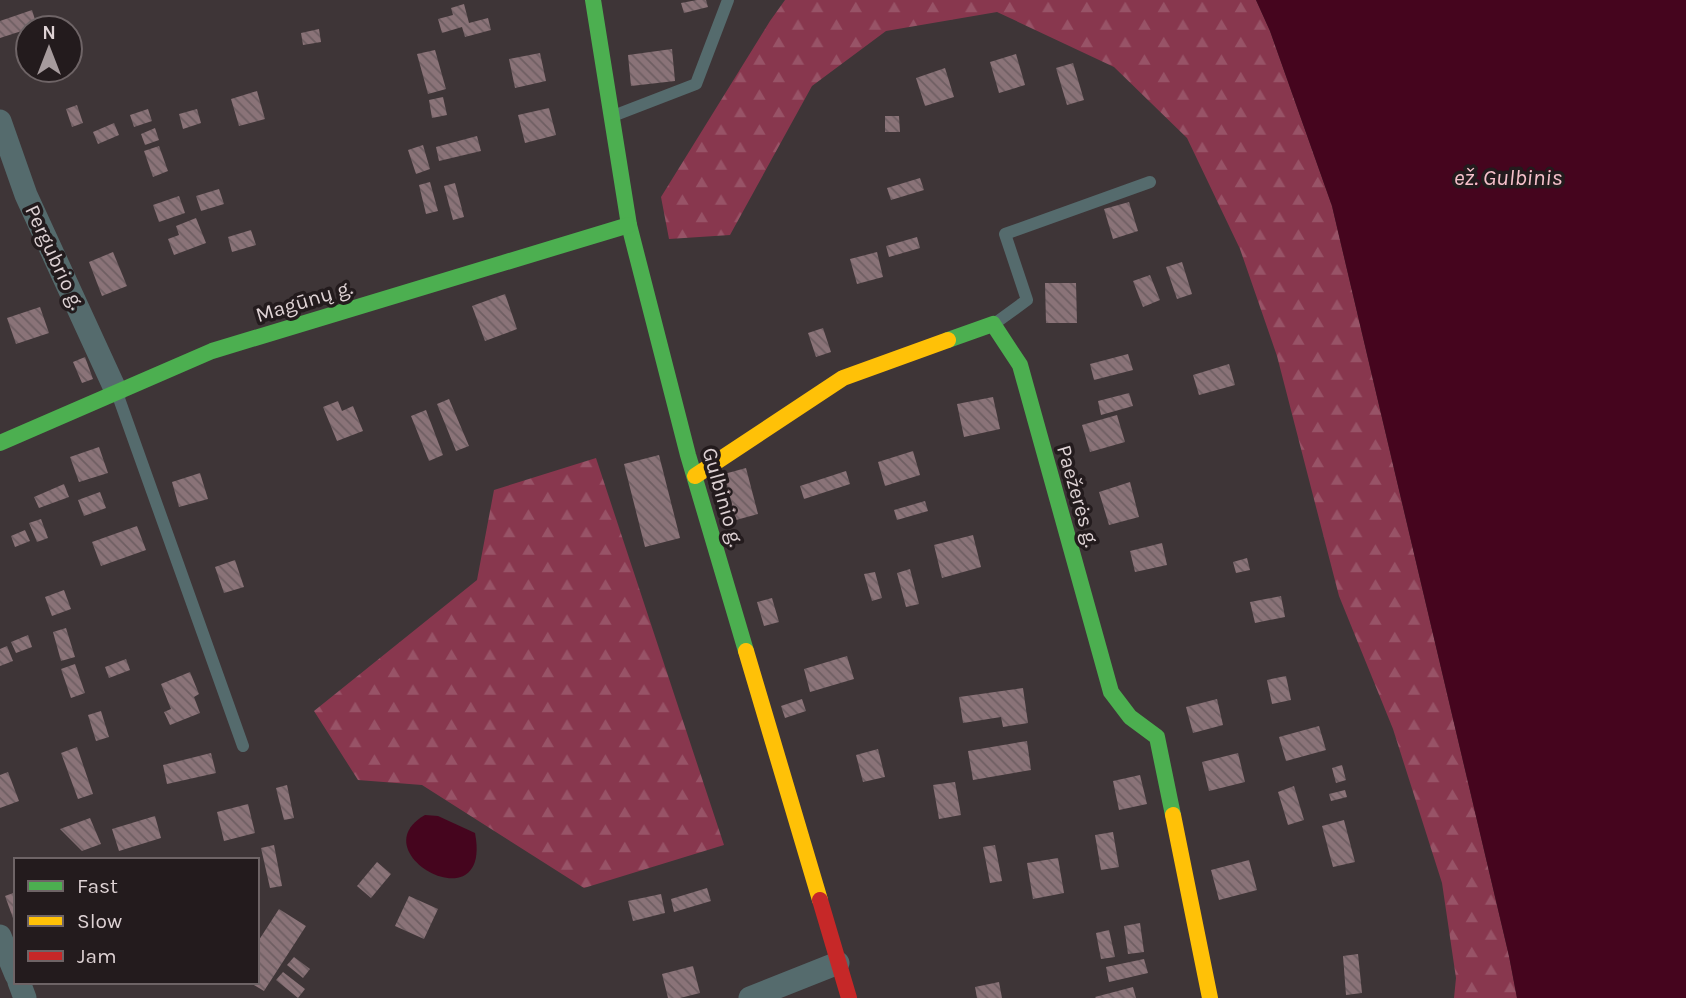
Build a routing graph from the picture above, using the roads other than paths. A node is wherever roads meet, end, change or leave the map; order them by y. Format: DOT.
graph roads {
  1 [pos="593,0"];
  2 [pos="728,0"];
  3 [pos="612,116"];
  4 [pos="0,121"];
  5 [pos="1150,182"];
  6 [pos="629,225"];
  7 [pos="993,324"];
  8 [pos="116,391"];
  9 [pos="0,443"];
  10 [pos="695,477"];
  11 [pos="243,746"];
  12 [pos="0,936"];
  13 [pos="838,963"];
  14 [pos="14,970"];
  15 [pos="751,998"];
  16 [pos="849,998"];
  17 [pos="1210,998"];
  1 -- 3 [label="street, Gulbinio g."];
  2 -- 3 [label="lane"];
  3 -- 6 [label="street, Gulbinio g."];
  4 -- 8 [label="street, Pergubrio g."];
  5 -- 7 [label="lane"];
  6 -- 8 [label="street, Magūnų g."];
  6 -- 10 [label="street, Gulbinio g."];
  7 -- 10 [label="street"];
  7 -- 17 [label="street, Paežerės g."];
  8 -- 9 [label="street, Magūnų g."];
  8 -- 11 [label="lane"];
  10 -- 13 [label="street, Gulbinio g."];
  12 -- 14 [label="street"];
  13 -- 15 [label="street"];
  13 -- 16 [label="street, Gulbinio g."];
}
